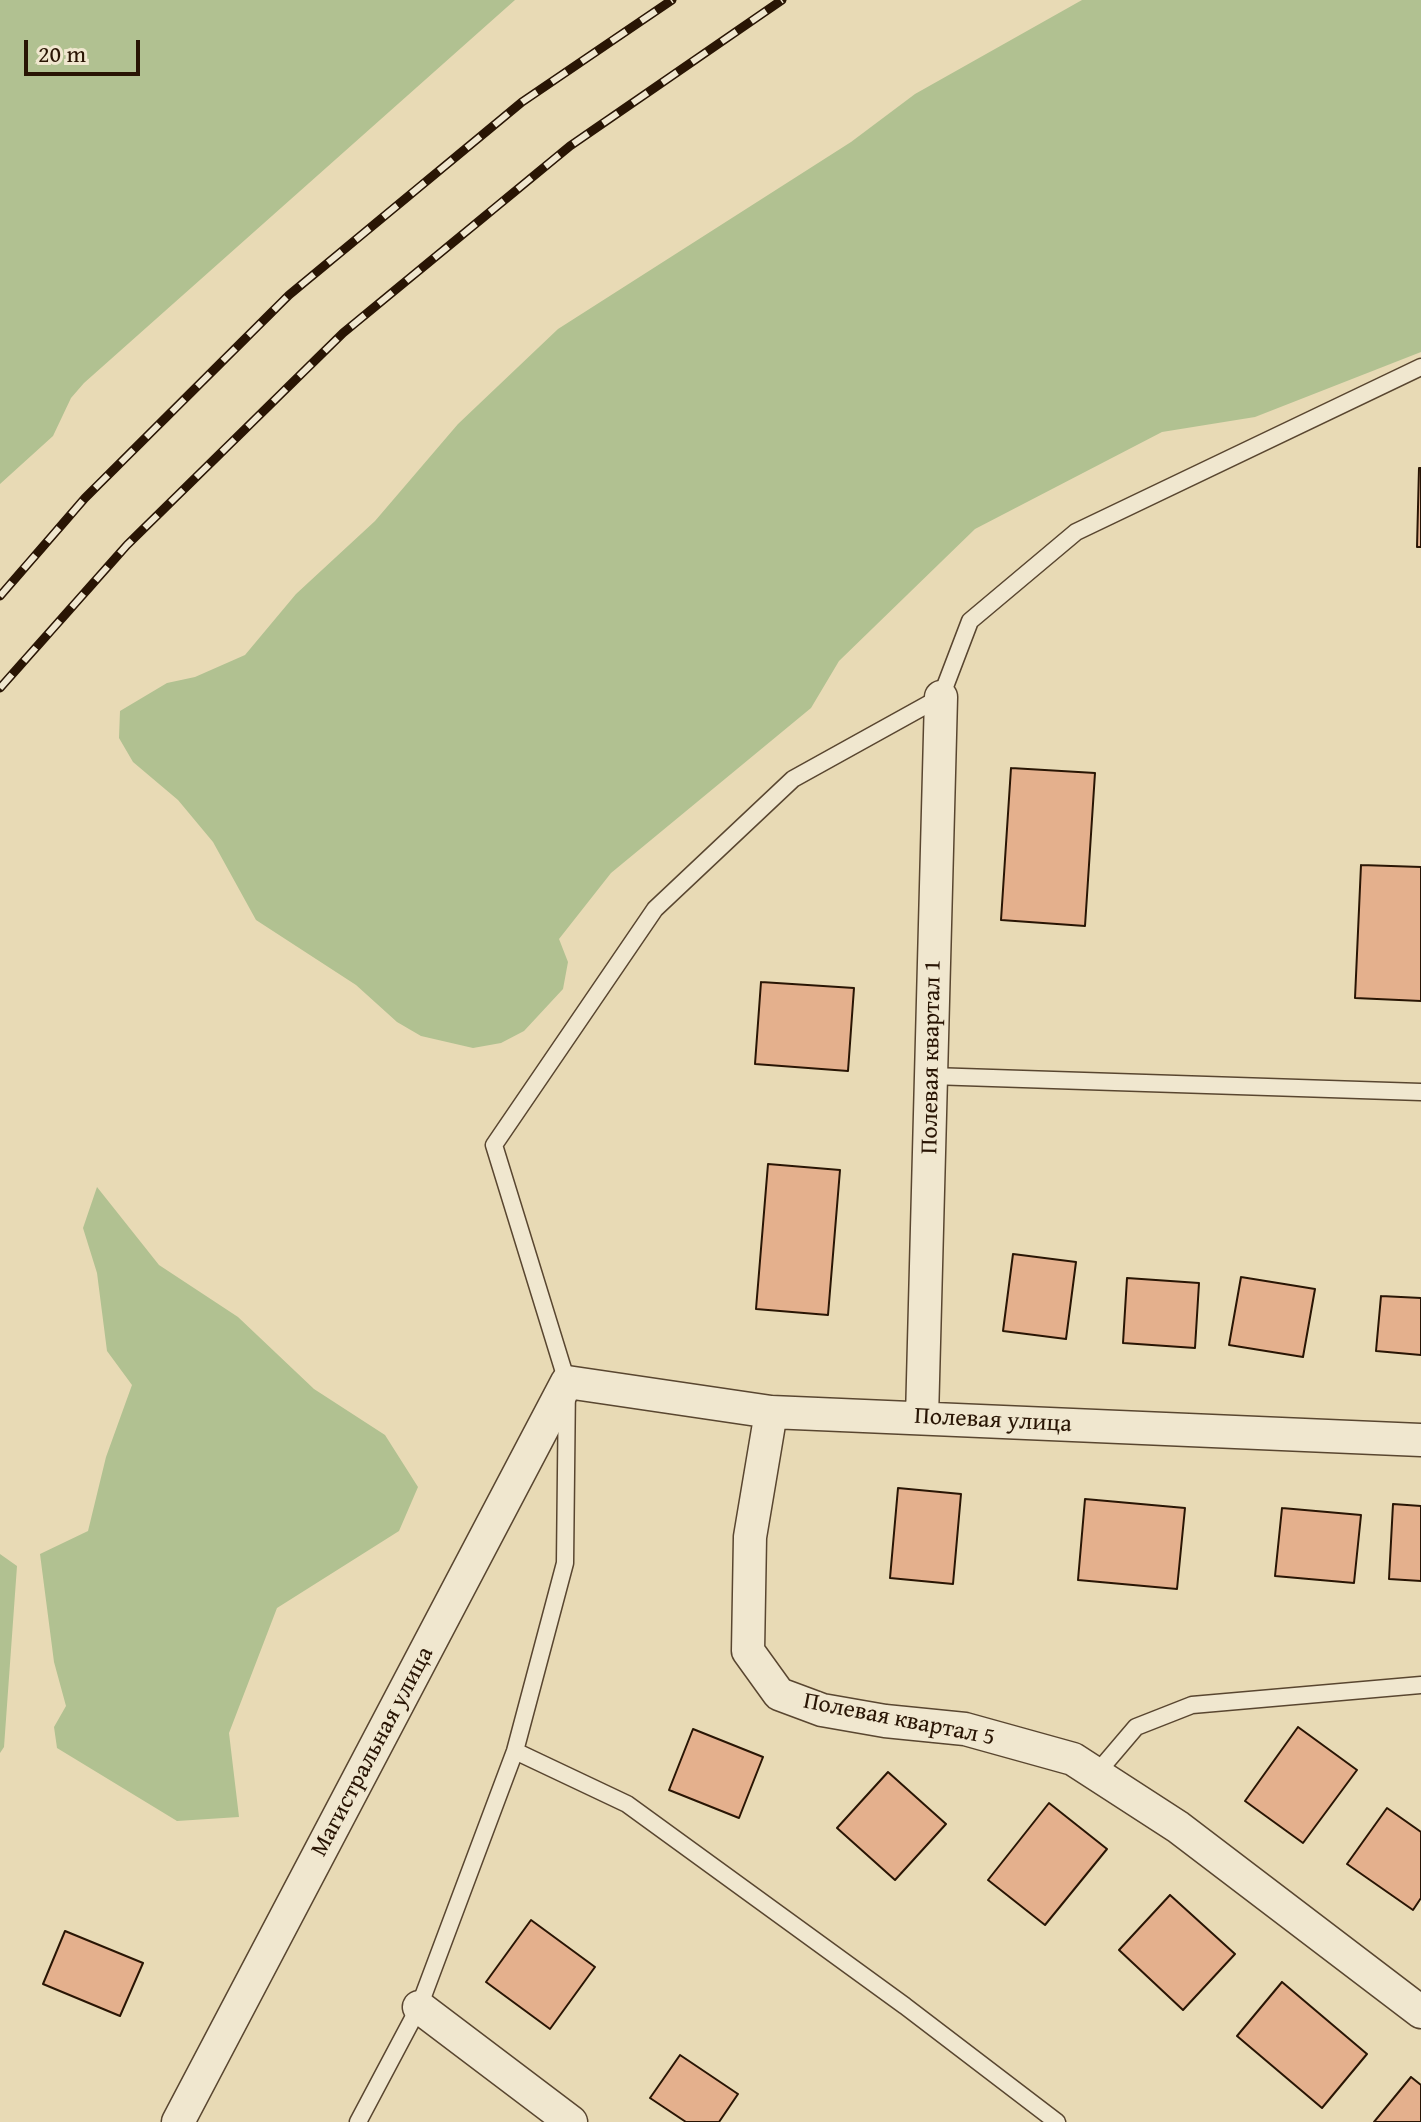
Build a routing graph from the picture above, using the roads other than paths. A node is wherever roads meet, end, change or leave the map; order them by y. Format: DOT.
graph roads {
  1 [pos="1421,367"];
  2 [pos="941,697"];
  3 [pos="931,1076"];
  4 [pos="1421,1092"];
  5 [pos="567,1382"];
  6 [pos="771,1412"];
  7 [pos="922,1418"];
  8 [pos="1421,1440"];
  9 [pos="1421,1685"];
  10 [pos="515,1751"];
  11 [pos="1096,1774"];
  12 [pos="419,2007"];
  13 [pos="1421,2012"];
  14 [pos="178,2122"];
  15 [pos="358,2122"];
  16 [pos="571,2122"];
  17 [pos="1057,2122"];
  1 -- 2 [label="lane"];
  2 -- 3 [label="street, Полевая квартал 1"];
  2 -- 5 [label="lane"];
  3 -- 4 [label="lane"];
  3 -- 7 [label="street, Полевая квартал 1"];
  5 -- 6 [label="street, Полевая улица"];
  5 -- 10 [label="lane"];
  5 -- 14 [label="street, Магистральная улица"];
  6 -- 7 [label="street, Полевая улица"];
  6 -- 11 [label="street, Полевая квартал 5"];
  7 -- 8 [label="street, Полевая улица"];
  9 -- 11 [label="lane"];
  10 -- 12 [label="lane"];
  10 -- 17 [label="lane"];
  11 -- 13 [label="street, Полевая квартал 5"];
  12 -- 15 [label="lane"];
  12 -- 16 [label="street"];
}
